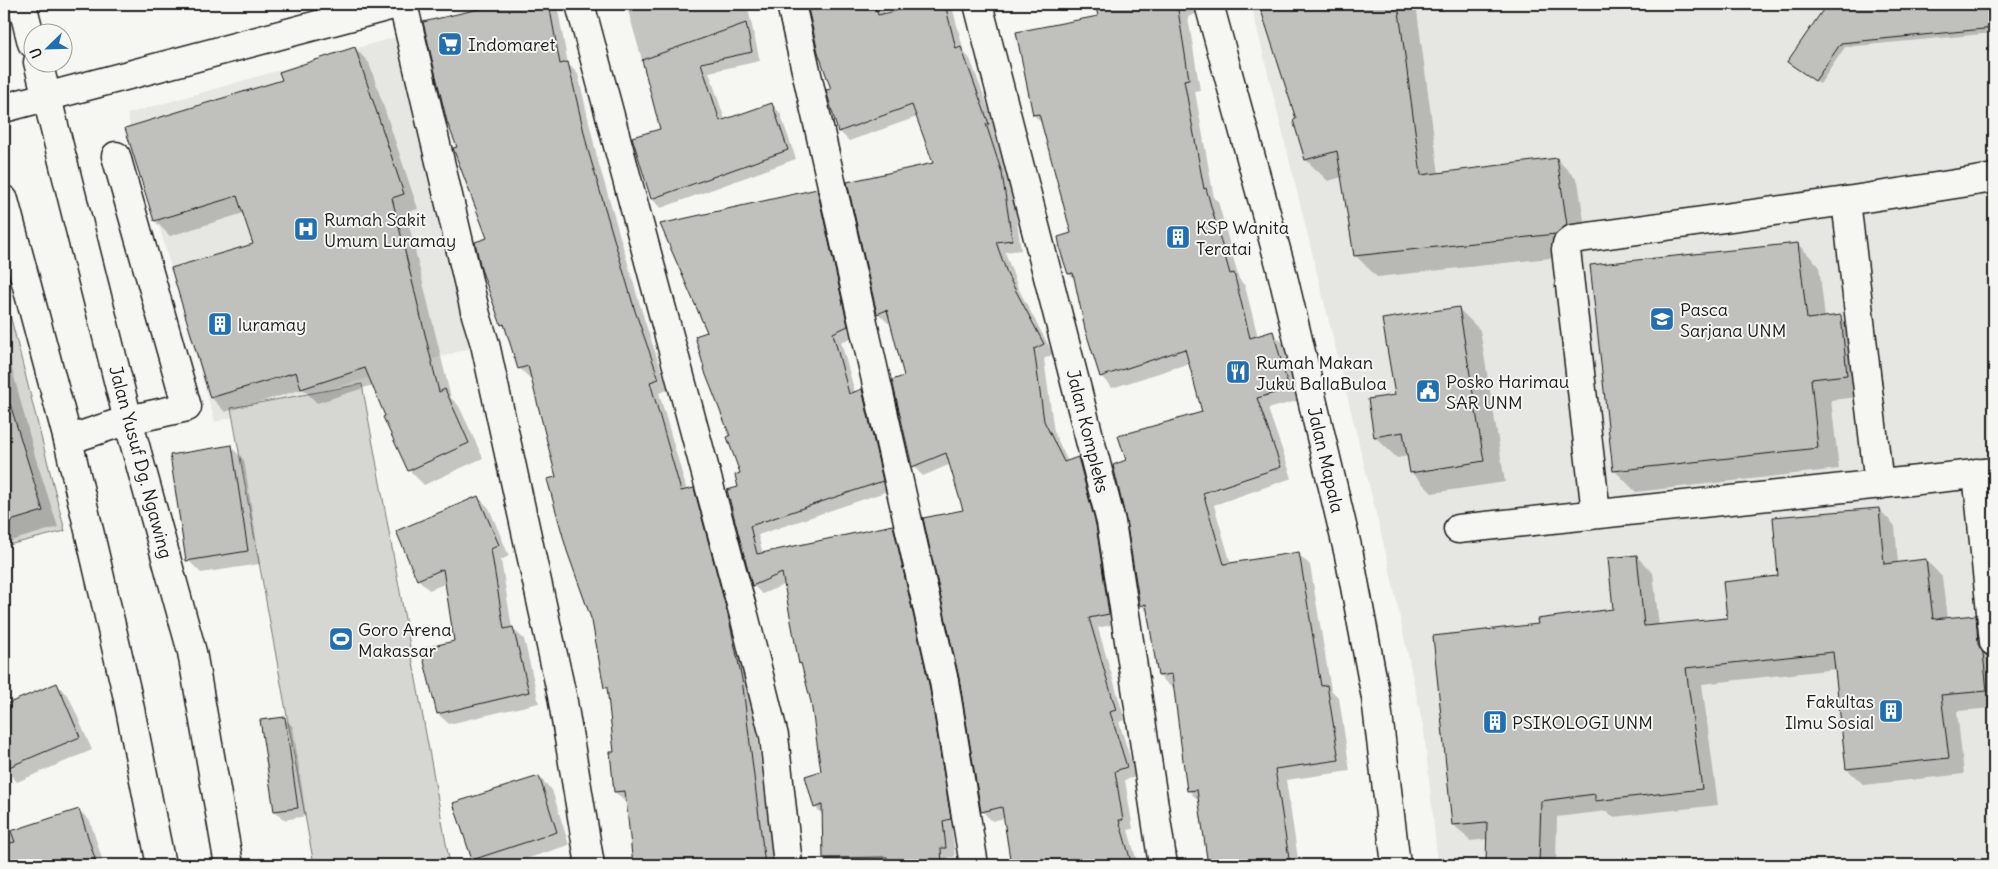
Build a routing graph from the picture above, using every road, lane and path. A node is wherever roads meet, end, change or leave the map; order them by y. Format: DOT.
graph roads {
  1 [pos="22,4"];
  2 [pos="397,4"];
  3 [pos="403,4"];
  4 [pos="580,4"];
  5 [pos="791,4"];
  6 [pos="978,4"];
  7 [pos="1209,4"];
  8 [pos="27,22"];
  9 [pos="41,72"];
  10 [pos="47,96"];
  11 [pos="4,108"];
  12 [pos="116,156"];
  13 [pos="1994,178"];
  14 [pos="4,200"];
  15 [pos="1846,201"];
  16 [pos="128,420"];
  17 [pos="68,440"];
  18 [pos="1985,473"];
  19 [pos="1879,485"];
  20 [pos="1596,513"];
  21 [pos="1458,529"];
  22 [pos="1994,642"];
  23 [pos="161,865"];
  24 [pos="229,865"];
  25 [pos="590,865"];
  26 [pos="788,865"];
  27 [pos="974,865"];
  28 [pos="1163,865"];
  29 [pos="1396,865"];
  1 -- 8 [label="street"];
  2 -- 10 [label="street"];
  3 -- 25 [label="street"];
  4 -- 26 [label="street"];
  5 -- 27 [label="street"];
  6 -- 28 [label="street, Jalan Kompleks"];
  7 -- 29 [label="street, Jalan Mapala"];
  9 -- 10 [label="street, Jalan Yusuf Dg. Ngawing"];
  10 -- 11 [label="street"];
  10 -- 16 [label="street, Jalan Yusuf Dg. Ngawing"];
  12 -- 16 [label="street"];
  13 -- 15 [label="street"];
  14 -- 17 [label="street"];
  15 -- 19 [label="street"];
  15 -- 20 [label="street"];
  16 -- 17 [label="street"];
  16 -- 24 [label="street, Jalan Yusuf Dg. Ngawing"];
  17 -- 23 [label="street"];
  18 -- 19 [label="street"];
  18 -- 22 [label="street"];
  19 -- 20 [label="street"];
  20 -- 21 [label="street"];
}
